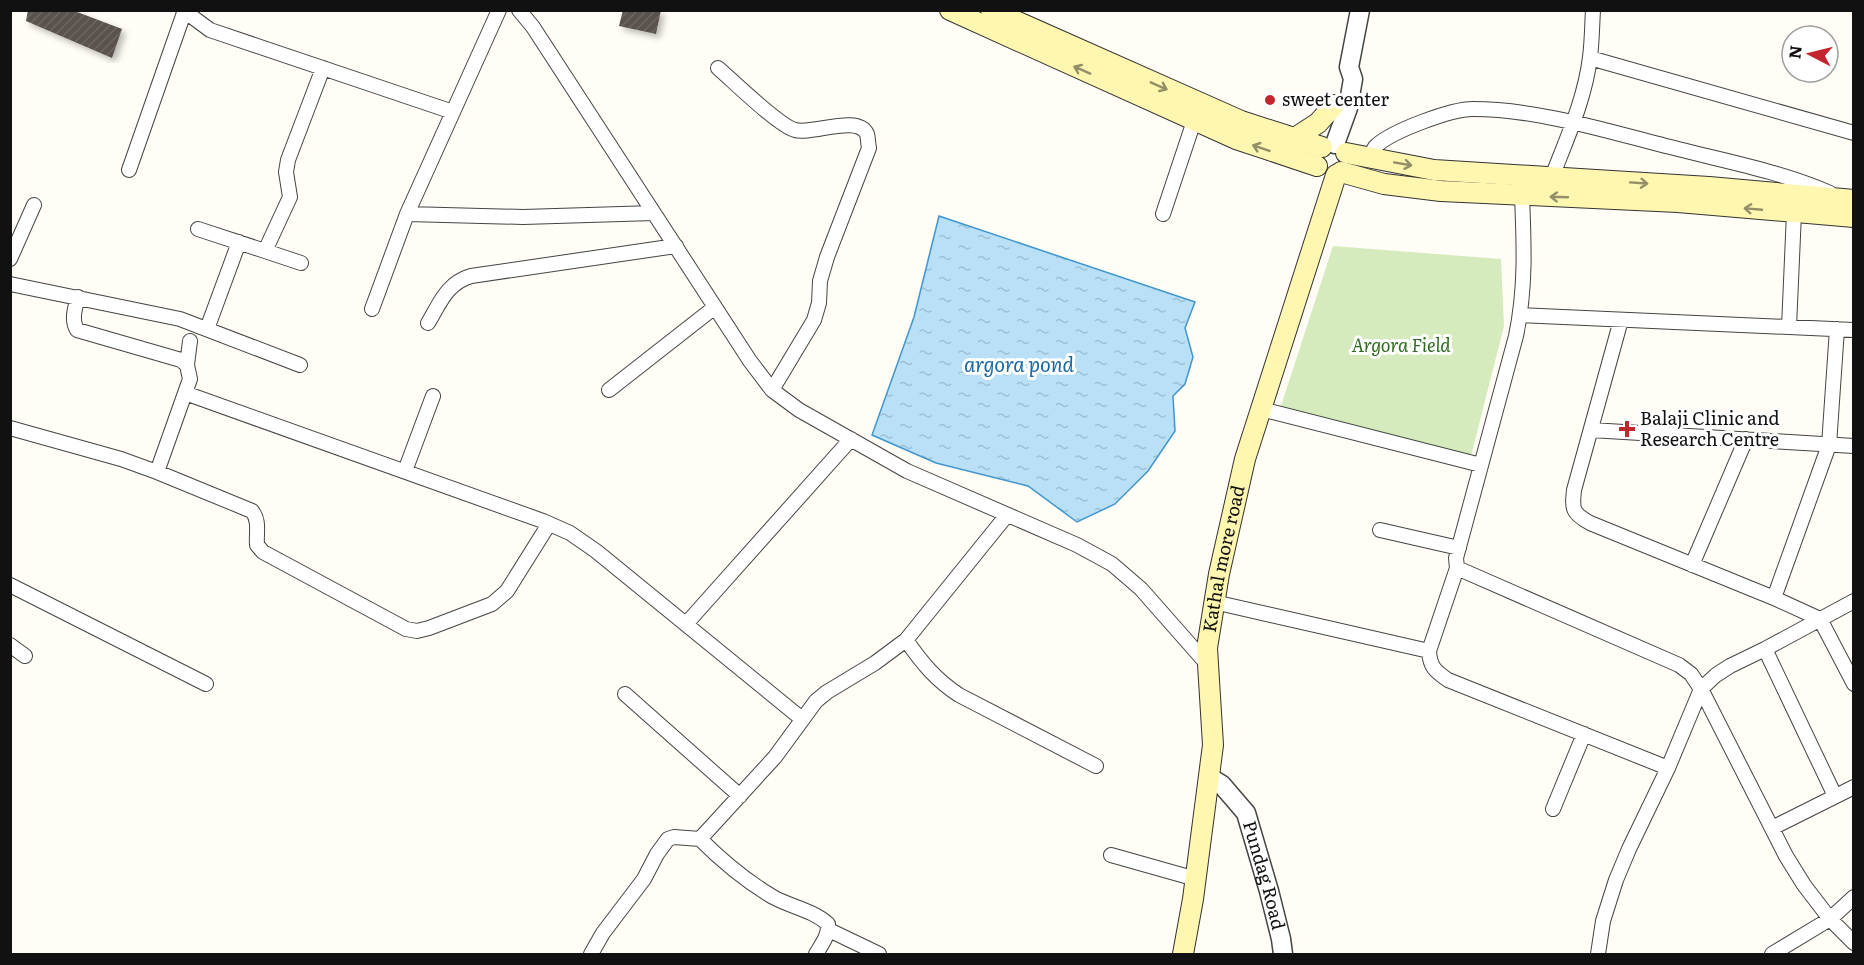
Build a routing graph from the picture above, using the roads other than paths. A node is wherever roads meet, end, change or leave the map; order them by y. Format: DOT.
graph roads {
  1 [pos="499,10"];
  2 [pos="519,10"];
  3 [pos="950,10"];
  4 [pos="991,10"];
  5 [pos="1360,10"];
  6 [pos="1593,10"];
  7 [pos="185,11"];
  8 [pos="1590,58"];
  9 [pos="1349,67"];
  10 [pos="323,68"];
  11 [pos="718,68"];
  12 [pos="1334,105"];
  13 [pos="453,112"];
  14 [pos="1194,121"];
  15 [pos="1574,123"];
  16 [pos="1854,133"];
  17 [pos="1295,138"];
  18 [pos="1332,147"];
  19 [pos="1370,158"];
  20 [pos="1317,166"];
  21 [pos="129,170"];
  22 [pos="1339,173"];
  23 [pos="1551,177"];
  24 [pos="1522,196"];
  25 [pos="1849,200"];
  26 [pos="34,205"];
  27 [pos="654,213"];
  28 [pos="1794,213"];
  29 [pos="407,214"];
  30 [pos="1163,214"];
  31 [pos="1854,217"];
  32 [pos="198,229"];
  33 [pos="239,242"];
  34 [pos="676,246"];
  35 [pos="265,251"];
  36 [pos="10,259"];
  37 [pos="302,263"];
  38 [pos="10,284"];
  39 [pos="78,297"];
  40 [pos="715,307"];
  41 [pos="372,309"];
  42 [pos="1520,315"];
  43 [pos="1621,320"];
  44 [pos="428,323"];
  45 [pos="1789,327"];
  46 [pos="207,329"];
  47 [pos="1837,329"];
  48 [pos="1854,330"];
  49 [pos="190,341"];
  50 [pos="300,365"];
  51 [pos="187,366"];
  52 [pos="609,390"];
  53 [pos="772,390"];
  54 [pos="185,393"];
  55 [pos="433,396"];
  56 [pos="1261,408"];
  57 [pos="10,428"];
  58 [pos="1591,430"];
  59 [pos="851,439"];
  60 [pos="1746,440"];
  61 [pos="1828,444"];
  62 [pos="1854,446"];
  63 [pos="1481,465"];
  64 [pos="405,471"];
  65 [pos="157,472"];
  66 [pos="1007,515"];
  67 [pos="549,524"];
  68 [pos="1380,530"];
  69 [pos="1459,548"];
  70 [pos="1692,565"];
  71 [pos="1457,568"];
  72 [pos="10,585"];
  73 [pos="1774,598"];
  74 [pos="1854,601"];
  75 [pos="1214,602"];
  76 [pos="1820,619"];
  77 [pos="686,624"];
  78 [pos="906,640"];
  79 [pos="10,645"];
  80 [pos="1765,649"];
  81 [pos="1429,651"];
  82 [pos="25,656"];
  83 [pos="1208,665"];
  84 [pos="206,684"];
  85 [pos="1854,684"];
  86 [pos="1701,689"];
  87 [pos="625,694"];
  88 [pos="802,718"];
  89 [pos="1584,734"];
  90 [pos="1096,766"];
  91 [pos="1668,768"];
  92 [pos="1209,777"];
  93 [pos="1854,787"];
  94 [pos="740,796"];
  95 [pos="1835,796"];
  96 [pos="1553,809"];
  97 [pos="1772,828"];
  98 [pos="699,839"];
  99 [pos="1111,855"];
  100 [pos="1196,879"];
  101 [pos="1854,897"];
  102 [pos="1830,920"];
  103 [pos="828,930"];
  104 [pos="1854,943"];
  105 [pos="591,954"];
  106 [pos="816,954"];
  107 [pos="879,954"];
  108 [pos="1183,954"];
  109 [pos="1283,954"];
  110 [pos="1598,954"];
  111 [pos="1772,954"];
  1 -- 13 [label="street"];
  2 -- 27 [label="street"];
  14 -- 3 [label="main road, one-way"];
  4 -- 17 [label="main road, one-way"];
  5 -- 9 [label="street"];
  6 -- 8 [label="street"];
  7 -- 10 [label="street"];
  7 -- 21 [label="street"];
  8 -- 15 [label="street"];
  8 -- 16 [label="street"];
  9 -- 12 [label="street"];
  9 -- 18 [label="street"];
  10 -- 13 [label="street"];
  10 -- 35 [label="street"];
  11 -- 53 [label="street"];
  12 -- 17 [label="main road"];
  12 -- 18 [label="street"];
  13 -- 29 [label="street"];
  20 -- 14 [label="main road, one-way"];
  14 -- 30 [label="street"];
  15 -- 19 [label="street"];
  15 -- 23 [label="street"];
  15 -- 25 [label="street"];
  17 -- 18 [label="main road"];
  18 -- 19 [label="main road"];
  18 -- 20 [label="main road"];
  18 -- 22 [label="main road"];
  19 -- 23 [label="main road, one-way"];
  20 -- 22 [label="main road"];
  22 -- 24 [label="main road"];
  22 -- 56 [label="main road, Kathal more road"];
  23 -- 25 [label="main road, one-way"];
  28 -- 24 [label="main road, one-way"];
  24 -- 42 [label="street"];
  26 -- 36 [label="street"];
  27 -- 29 [label="street"];
  27 -- 34 [label="street"];
  28 -- 31 [label="main road"];
  28 -- 45 [label="street"];
  29 -- 41 [label="street"];
  32 -- 33 [label="street"];
  33 -- 35 [label="street"];
  33 -- 46 [label="street"];
  34 -- 40 [label="street"];
  34 -- 44 [label="street"];
  35 -- 37 [label="street"];
  38 -- 39 [label="street"];
  39 -- 46 [label="street"];
  39 -- 51 [label="street"];
  40 -- 52 [label="street"];
  40 -- 53 [label="street"];
  42 -- 43 [label="street"];
  42 -- 63 [label="street"];
  43 -- 45 [label="street"];
  43 -- 58 [label="street"];
  45 -- 47 [label="street"];
  46 -- 50 [label="street"];
  47 -- 48 [label="street"];
  47 -- 61 [label="street"];
  49 -- 51 [label="street"];
  51 -- 54 [label="street"];
  53 -- 59 [label="street"];
  54 -- 64 [label="street"];
  54 -- 65 [label="street"];
  55 -- 64 [label="street"];
  56 -- 63 [label="street"];
  56 -- 75 [label="main road, Kathal more road"];
  57 -- 65 [label="street"];
  58 -- 60 [label="street"];
  58 -- 70 [label="street"];
  59 -- 66 [label="street"];
  59 -- 77 [label="street"];
  60 -- 61 [label="street"];
  60 -- 70 [label="street"];
  61 -- 62 [label="street"];
  61 -- 73 [label="street"];
  63 -- 69 [label="street"];
  64 -- 67 [label="street"];
  65 -- 67 [label="street"];
  66 -- 78 [label="street"];
  66 -- 83 [label="street"];
  67 -- 77 [label="street"];
  68 -- 69 [label="street"];
  69 -- 71 [label="street"];
  70 -- 73 [label="street"];
  71 -- 81 [label="street"];
  71 -- 86 [label="street"];
  72 -- 84 [label="street"];
  73 -- 76 [label="street"];
  74 -- 76 [label="street"];
  75 -- 81 [label="street"];
  75 -- 83 [label="main road, Kathal more road"];
  76 -- 80 [label="street"];
  76 -- 85 [label="street"];
  77 -- 88 [label="street"];
  78 -- 88 [label="street"];
  78 -- 90 [label="street"];
  79 -- 82 [label="street"];
  80 -- 86 [label="street"];
  80 -- 95 [label="street"];
  81 -- 89 [label="street"];
  83 -- 92 [label="main road, Kathal more road"];
  86 -- 91 [label="street"];
  86 -- 97 [label="street"];
  87 -- 94 [label="street"];
  88 -- 94 [label="street"];
  89 -- 91 [label="street"];
  89 -- 96 [label="street"];
  91 -- 110 [label="street"];
  92 -- 100 [label="main road, Kathal more road"];
  92 -- 109 [label="street, Pundag Road"];
  93 -- 95 [label="street"];
  94 -- 98 [label="street"];
  95 -- 97 [label="street"];
  97 -- 102 [label="street"];
  98 -- 103 [label="street"];
  98 -- 105 [label="street"];
  99 -- 100 [label="street"];
  100 -- 108 [label="main road, Kathal more road"];
  101 -- 102 [label="street"];
  102 -- 104 [label="street"];
  102 -- 111 [label="street"];
  103 -- 106 [label="street"];
  103 -- 107 [label="street"];
}
